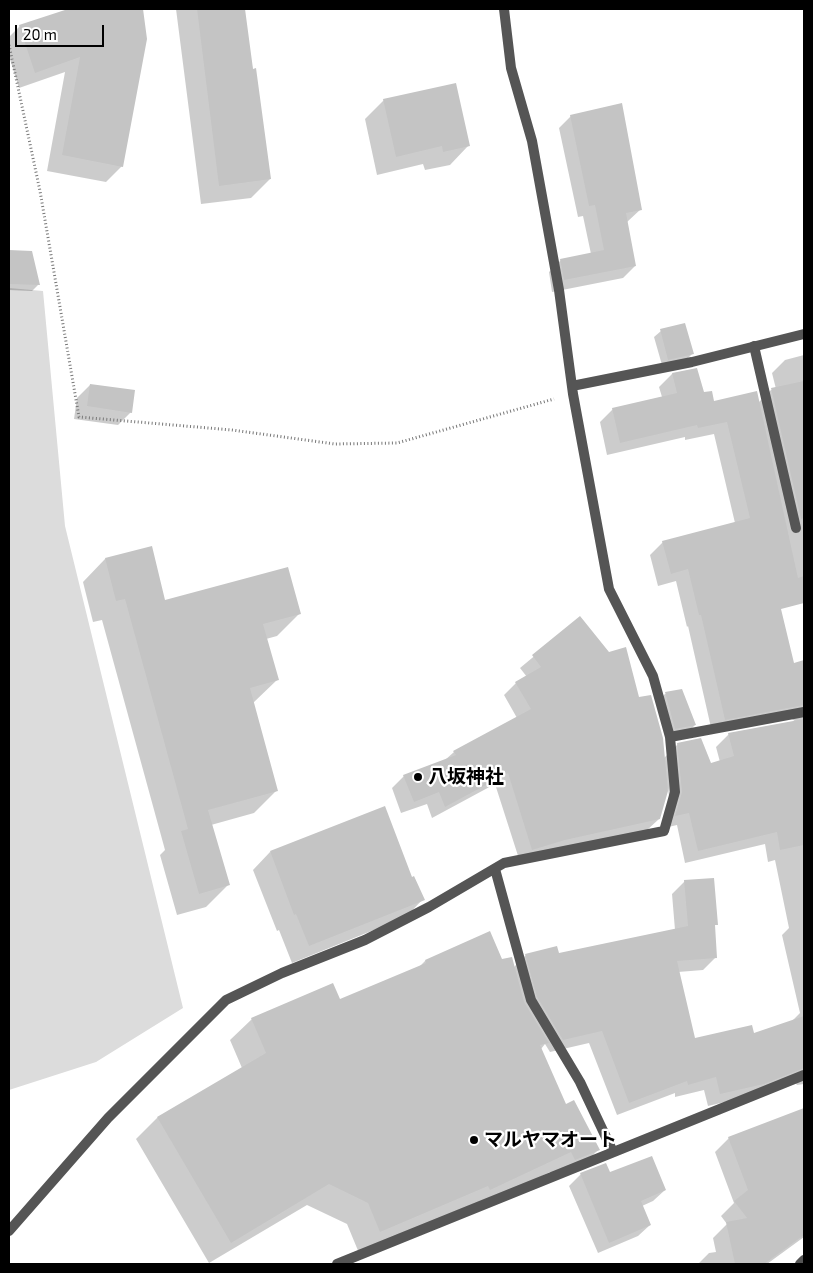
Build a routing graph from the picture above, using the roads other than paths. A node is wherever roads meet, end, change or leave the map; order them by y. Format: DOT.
graph roads {
  1 [pos="504,9"];
  2 [pos="804,334"];
  3 [pos="754,346"];
  4 [pos="573,390"];
  5 [pos="796,528"];
  6 [pos="804,712"];
  7 [pos="670,737"];
  8 [pos="494,868"];
  9 [pos="804,1075"];
  10 [pos="613,1152"];
  11 [pos="9,1231"];
  12 [pos="804,1260"];
  13 [pos="337,1264"];
  14 [pos="800,1264"];
  1 -- 4 [label="street"];
  2 -- 3 [label="street"];
  3 -- 4 [label="street"];
  3 -- 5 [label="street"];
  4 -- 7 [label="street"];
  6 -- 7 [label="street"];
  7 -- 8 [label="street"];
  8 -- 10 [label="street"];
  8 -- 11 [label="street"];
  9 -- 10 [label="street"];
  10 -- 13 [label="street"];
  12 -- 14 [label="street"];
}
